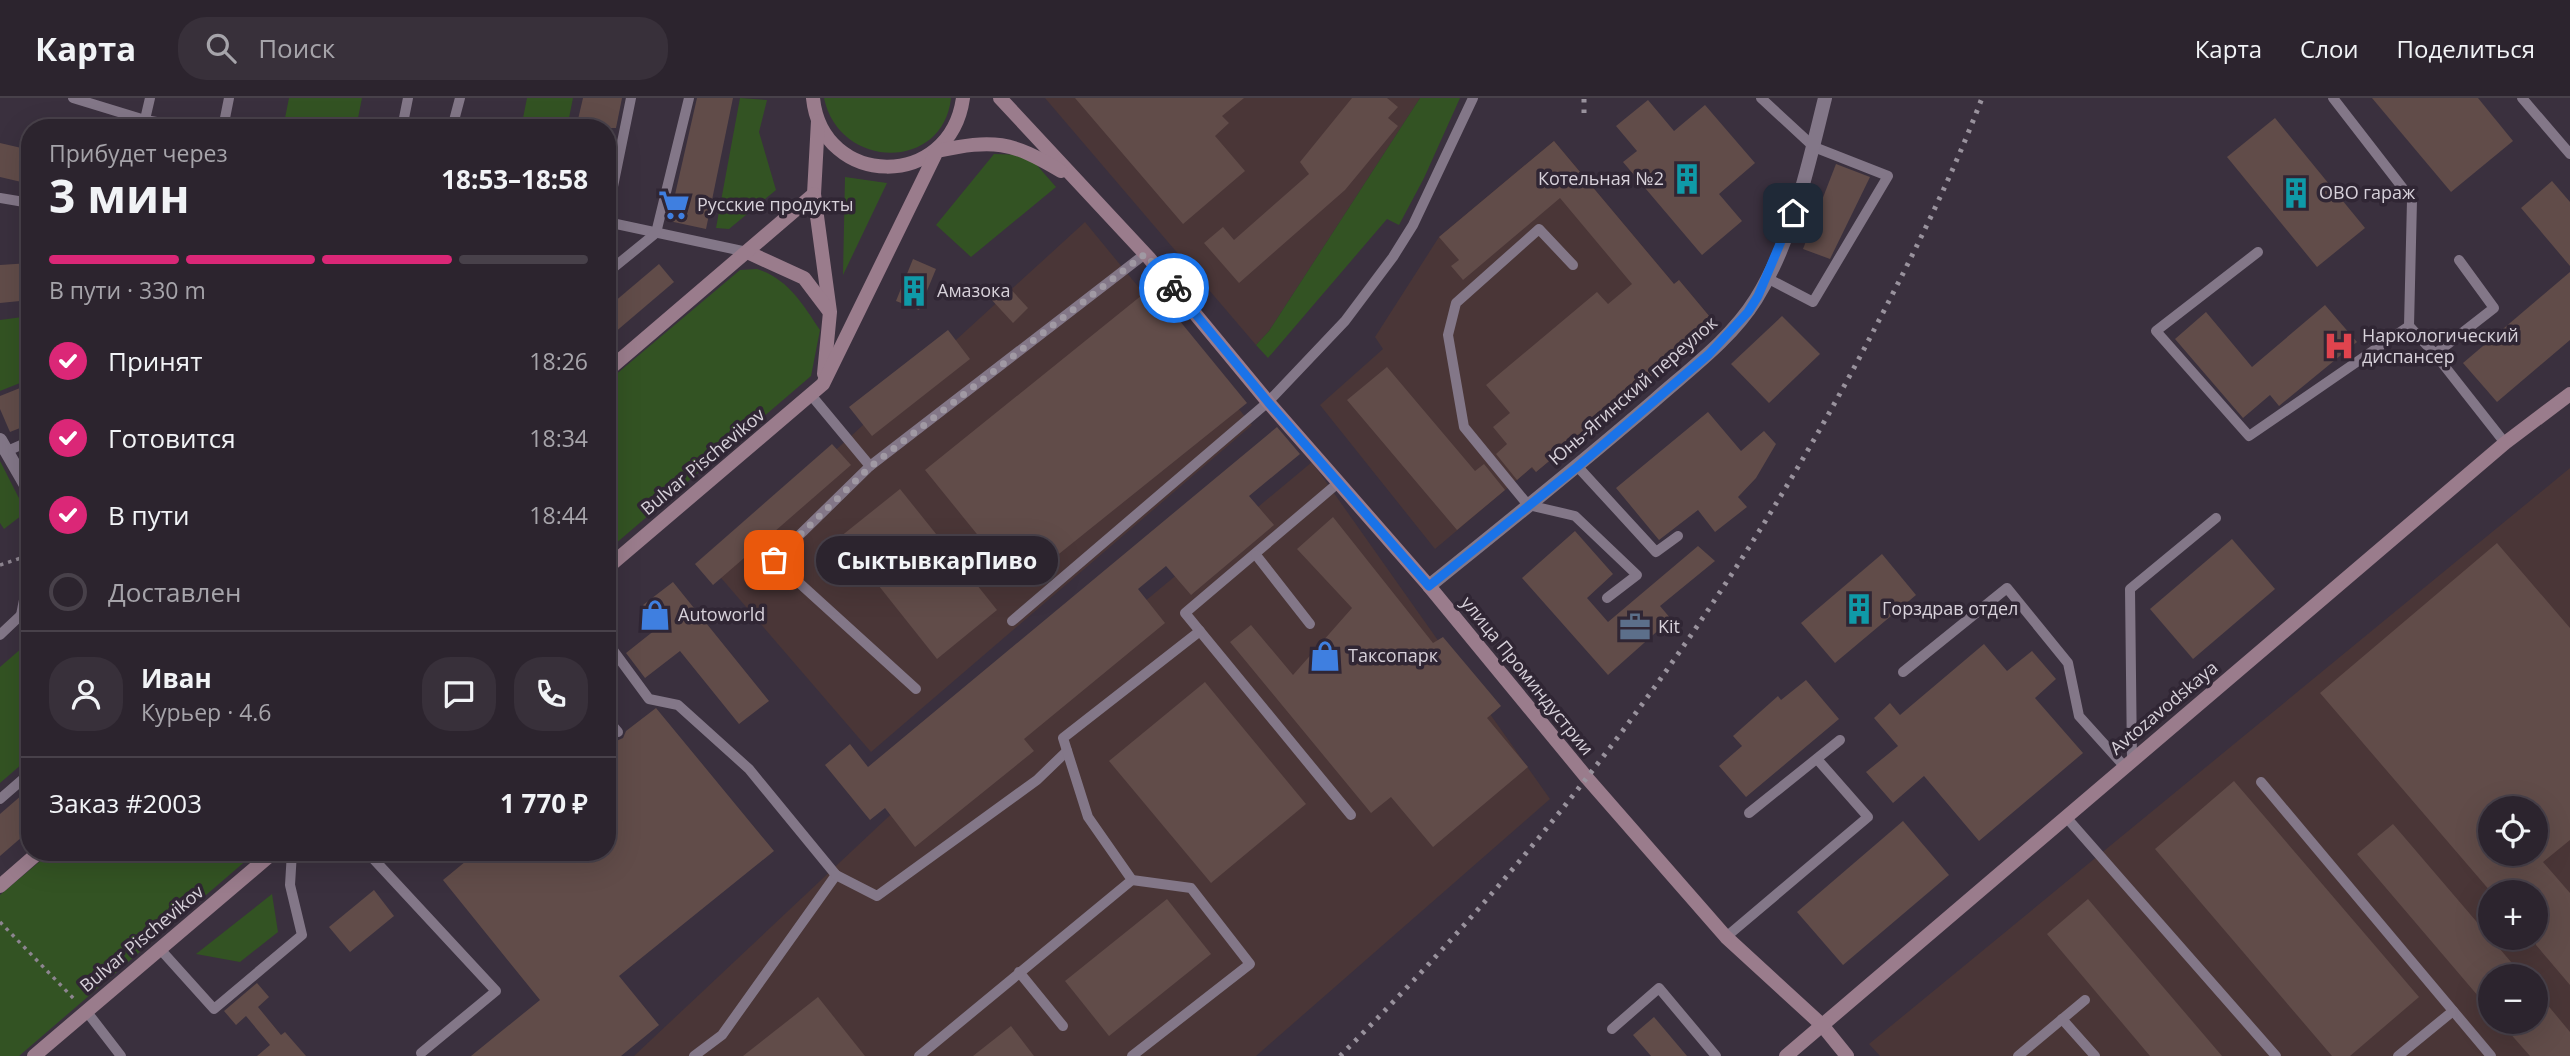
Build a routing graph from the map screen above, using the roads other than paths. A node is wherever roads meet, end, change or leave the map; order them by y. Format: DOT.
graph roads {
  1 [pos="73,98"];
  2 [pos="150,98"];
  3 [pos="229,98"];
  4 [pos="408,98"];
  5 [pos="460,98"];
  6 [pos="631,98"];
  7 [pos="689,98"];
  8 [pos="802,98"];
  9 [pos="963,98"];
  10 [pos="1000,98"];
  11 [pos="1473,98"];
  12 [pos="1761,98"];
  13 [pos="1825,98"];
  14 [pos="2333,98"];
  15 [pos="2522,98"];
  16 [pos="815,109"];
  17 [pos="130,119"];
  18 [pos="145,119"];
  19 [pos="225,119"];
  20 [pos="404,119"];
  21 [pos="454,119"];
  22 [pos="1814,147"];
  23 [pos="937,151"];
  24 [pos="2570,154"];
  25 [pos="616,172"];
  26 [pos="1078,181"];
  27 [pos="814,194"];
  28 [pos="0,198"];
  29 [pos="21,202"];
  30 [pos="616,224"];
  31 [pos="656,233"];
  32 [pos="747,252"];
  33 [pos="2258,253"];
  34 [pos="1145,254"];
  35 [pos="2459,260"];
  36 [pos="1573,265"];
  37 [pos="616,266"];
  38 [pos="1767,278"];
  39 [pos="830,312"];
  40 [pos="2409,326"];
  41 [pos="2434,354"];
  42 [pos="616,363"];
  43 [pos="823,384"];
  44 [pos="2570,394"];
  45 [pos="811,395"];
  46 [pos="1268,402"];
  47 [pos="21,442"];
  48 [pos="2505,443"];
  49 [pos="2,446"];
  50 [pos="870,467"];
  51 [pos="1577,467"];
  52 [pos="21,477"];
  53 [pos="1338,483"];
  54 [pos="1528,505"];
  55 [pos="2216,518"];
  56 [pos="1678,536"];
  57 [pos="1256,555"];
  58 [pos="616,560"];
  59 [pos="1429,586"];
  60 [pos="1607,598"];
  61 [pos="21,615"];
  62 [pos="1012,621"];
  63 [pos="1310,624"];
  64 [pos="1200,631"];
  65 [pos="0,635"];
  66 [pos="616,654"];
  67 [pos="1903,672"];
  68 [pos="916,689"];
  69 [pos="616,730"];
  70 [pos="618,732"];
  71 [pos="1840,740"];
  72 [pos="1067,751"];
  73 [pos="1817,759"];
  74 [pos="2128,764"];
  75 [pos="21,781"];
  76 [pos="2261,782"];
  77 [pos="0,799"];
  78 [pos="1749,813"];
  79 [pos="1350,816"];
  80 [pos="2066,817"];
  81 [pos="29,861"];
  82 [pos="263,861"];
  83 [pos="291,861"];
  84 [pos="374,861"];
  85 [pos="836,876"];
  86 [pos="1132,880"];
  87 [pos="0,886"];
  88 [pos="1726,937"];
  89 [pos="160,948"];
  90 [pos="1019,972"];
  91 [pos="2085,1000"];
  92 [pos="2453,1011"];
  93 [pos="87,1012"];
  94 [pos="2062,1019"];
  95 [pos="1822,1025"];
  96 [pos="1063,1026"];
  97 [pos="1612,1029"];
  98 [pos="421,1053"];
  99 [pos="34,1056"];
  100 [pos="121,1056"];
  101 [pos="694,1056"];
  102 [pos="919,1056"];
  103 [pos="1132,1056"];
  104 [pos="1716,1056"];
  105 [pos="1786,1056"];
  106 [pos="1847,1056"];
  107 [pos="2018,1056"];
  108 [pos="2095,1056"];
  109 [pos="2276,1056"];
  110 [pos="2398,1056"];
  111 [pos="2491,1056"];
  1 -- 17 [label="lane"];
  2 -- 18 [label="lane"];
  3 -- 19 [label="lane"];
  4 -- 20 [label="lane"];
  5 -- 21 [label="lane"];
  6 -- 25 [label="lane"];
  7 -- 31 [label="lane"];
  8 -- 16 [label="main road"];
  9 -- 23 [label="main road, Bulvar Pischevikov"];
  10 -- 26 [label="main road, улица Проминдустрии"];
  11 -- 46 [label="lane"];
  12 -- 22 [label="lane"];
  13 -- 22 [label="street, Юнь-Ягинский переулок"];
  14 -- 40 [label="lane"];
  15 -- 24 [label="lane"];
  16 -- 23 [label="main road"];
  16 -- 27 [label="main road"];
  22 -- 38 [label="street, Юнь-Ягинский переулок"];
  22 -- 38 [label="lane"];
  23 -- 26 [label="main road"];
  23 -- 43 [label="main road, Bulvar Pischevikov"];
  26 -- 34 [label="main road, улица Проминдустрии"];
  27 -- 32 [label="main road"];
  27 -- 39 [label="main road"];
  28 -- 29 [label="lane"];
  30 -- 31 [label="lane"];
  31 -- 32 [label="lane"];
  31 -- 37 [label="lane"];
  32 -- 39 [label="main road"];
  32 -- 42 [label="main road"];
  33 -- 40 [label="lane"];
  34 -- 46 [label="main road, улица Проминдустрии"];
  34 -- 50 [label="lane"];
  35 -- 41 [label="lane"];
  36 -- 54 [label="lane"];
  38 -- 51 [label="street, Юнь-Ягинский переулок"];
  39 -- 43 [label="main road"];
  40 -- 41 [label="lane"];
  41 -- 48 [label="lane"];
  43 -- 45 [label="main road, Bulvar Pischevikov"];
  44 -- 48 [label="main road, Avtozavodskaya"];
  45 -- 50 [label="lane"];
  45 -- 58 [label="main road, Bulvar Pischevikov"];
  46 -- 53 [label="main road, улица Проминдустрии"];
  46 -- 62 [label="lane"];
  47 -- 49 [label="lane"];
  48 -- 74 [label="main road, Avtozavodskaya"];
  49 -- 52 [label="street"];
  50 -- 68 [label="lane"];
  51 -- 54 [label="street, Юнь-Ягинский переулок"];
  51 -- 56 [label="lane"];
  53 -- 57 [label="lane"];
  53 -- 59 [label="main road, улица Проминдустрии"];
  54 -- 59 [label="street, Юнь-Ягинский переулок"];
  54 -- 60 [label="lane"];
  55 -- 74 [label="lane"];
  57 -- 63 [label="lane"];
  57 -- 64 [label="lane"];
  59 -- 88 [label="main road, улица Проминдустрии"];
  61 -- 65 [label="lane"];
  64 -- 72 [label="lane"];
  64 -- 79 [label="lane"];
  66 -- 85 [label="lane"];
  67 -- 74 [label="lane"];
  69 -- 70 [label="lane"];
  71 -- 73 [label="lane"];
  72 -- 85 [label="lane"];
  72 -- 86 [label="lane"];
  73 -- 78 [label="lane"];
  73 -- 88 [label="lane"];
  74 -- 80 [label="main road, Avtozavodskaya"];
  75 -- 77 [label="lane"];
  76 -- 92 [label="lane"];
  80 -- 95 [label="main road, Avtozavodskaya"];
  80 -- 109 [label="lane"];
  81 -- 87 [label="main road"];
  82 -- 89 [label="main road, Bulvar Pischevikov"];
  83 -- 89 [label="lane"];
  84 -- 98 [label="lane"];
  85 -- 101 [label="lane"];
  86 -- 90 [label="lane"];
  86 -- 103 [label="lane"];
  88 -- 95 [label="main road, улица Проминдустрии"];
  89 -- 93 [label="main road, Bulvar Pischevikov"];
  90 -- 96 [label="lane"];
  90 -- 102 [label="lane"];
  91 -- 94 [label="lane"];
  92 -- 110 [label="lane"];
  92 -- 111 [label="lane"];
  93 -- 99 [label="main road, Bulvar Pischevikov"];
  93 -- 100 [label="lane"];
  94 -- 107 [label="lane"];
  94 -- 108 [label="lane"];
  95 -- 105 [label="main road, Avtozavodskaya"];
  95 -- 106 [label="main road, улица Проминдустрии"];
  97 -- 104 [label="lane"];
}
